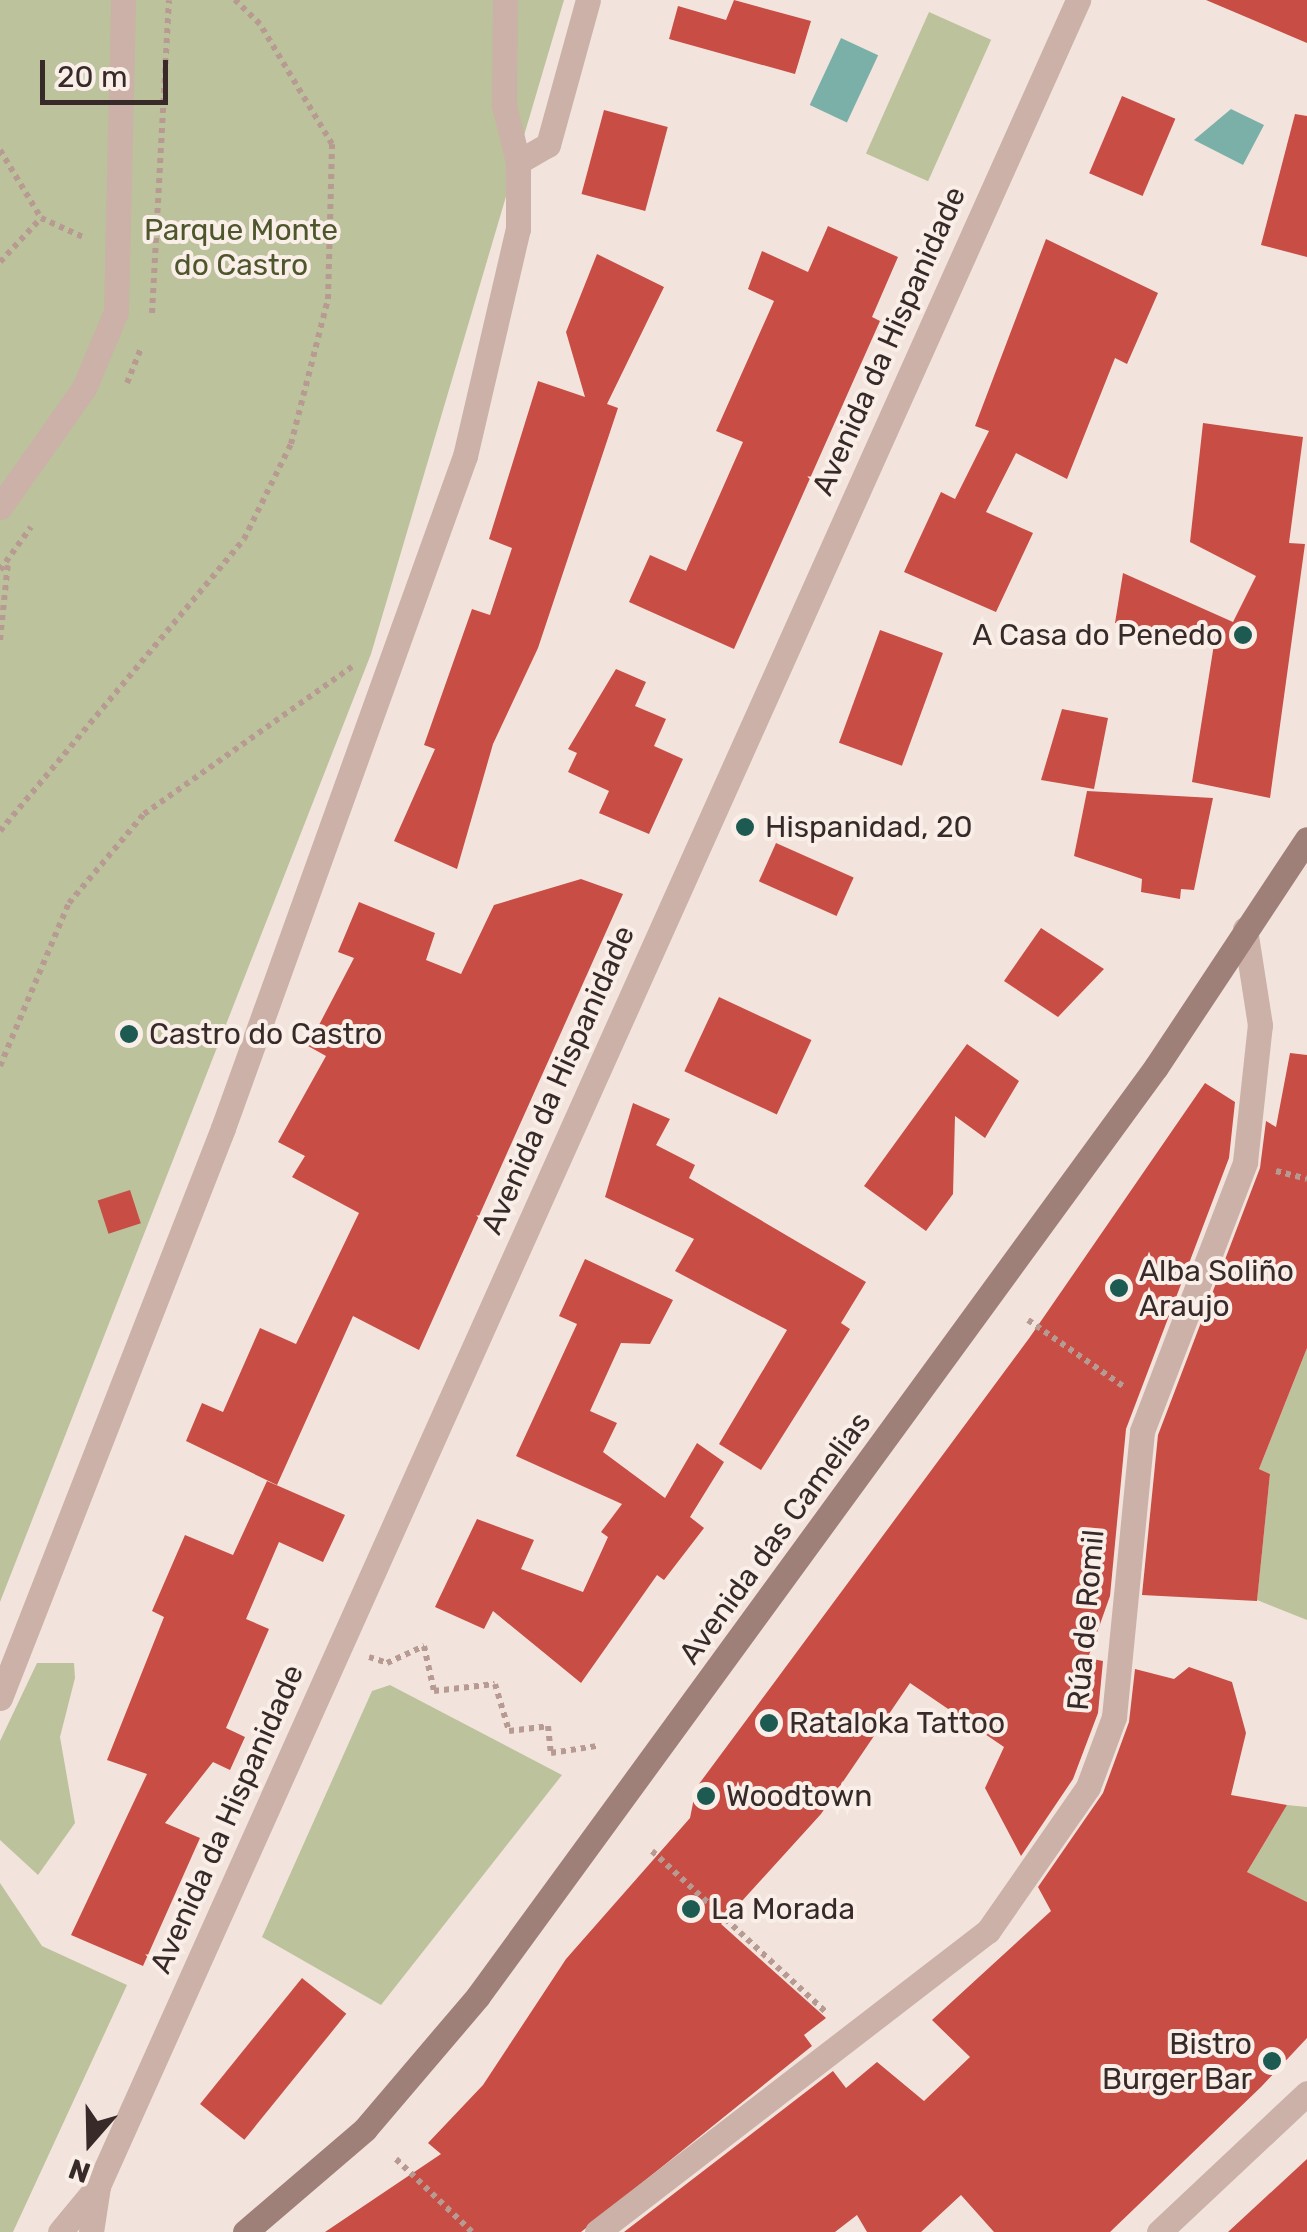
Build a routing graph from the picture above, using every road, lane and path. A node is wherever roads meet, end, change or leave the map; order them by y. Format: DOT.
graph roads {
  1 [pos="123,0"];
  2 [pos="235,0"];
  3 [pos="505,0"];
  4 [pos="588,0"];
  5 [pos="1078,0"];
  6 [pos="0,150"];
  7 [pos="518,162"];
  8 [pos="0,262"];
  9 [pos="0,508"];
  10 [pos="8,560"];
  11 [pos="0,640"];
  12 [pos="369,656"];
  13 [pos="1307,818"];
  14 [pos="0,831"];
  15 [pos="1304,842"];
  16 [pos="1245,929"];
  17 [pos="0,1066"];
  18 [pos="1028,1320"];
  19 [pos="1132,1392"];
  20 [pos="388,1663"];
  21 [pos="0,1698"];
  22 [pos="596,1746"];
  23 [pos="652,1851"];
  24 [pos="836,2022"];
  25 [pos="1307,2092"];
  26 [pos="396,2159"];
  27 [pos="98,2186"];
  28 [pos="60,2232"];
  29 [pos="90,2232"];
  30 [pos="245,2232"];
  31 [pos="472,2232"];
  32 [pos="598,2232"];
  33 [pos="1159,2232"];
  1 -- 9 [label="street"];
  2 -- 14 [label="path"];
  3 -- 7 [label="street"];
  4 -- 7 [label="street"];
  5 -- 27 [label="street, Avenida da Hispanidade"];
  6 -- 8 [label="path"];
  7 -- 21 [label="street"];
  10 -- 11 [label="path"];
  12 -- 17 [label="path"];
  13 -- 15 [label="street"];
  15 -- 16 [label="main road, Avenida das Camelias"];
  16 -- 30 [label="main road, Avenida das Camelias"];
  16 -- 32 [label="street, Rúa de Romil"];
  18 -- 19 [label="path"];
  20 -- 22 [label="path"];
  23 -- 24 [label="path"];
  25 -- 33 [label="street"];
  26 -- 31 [label="path"];
  27 -- 28 [label="street, Avenida da Hispanidade"];
  27 -- 29 [label="street, Avenida da Hispanidade"];
}
